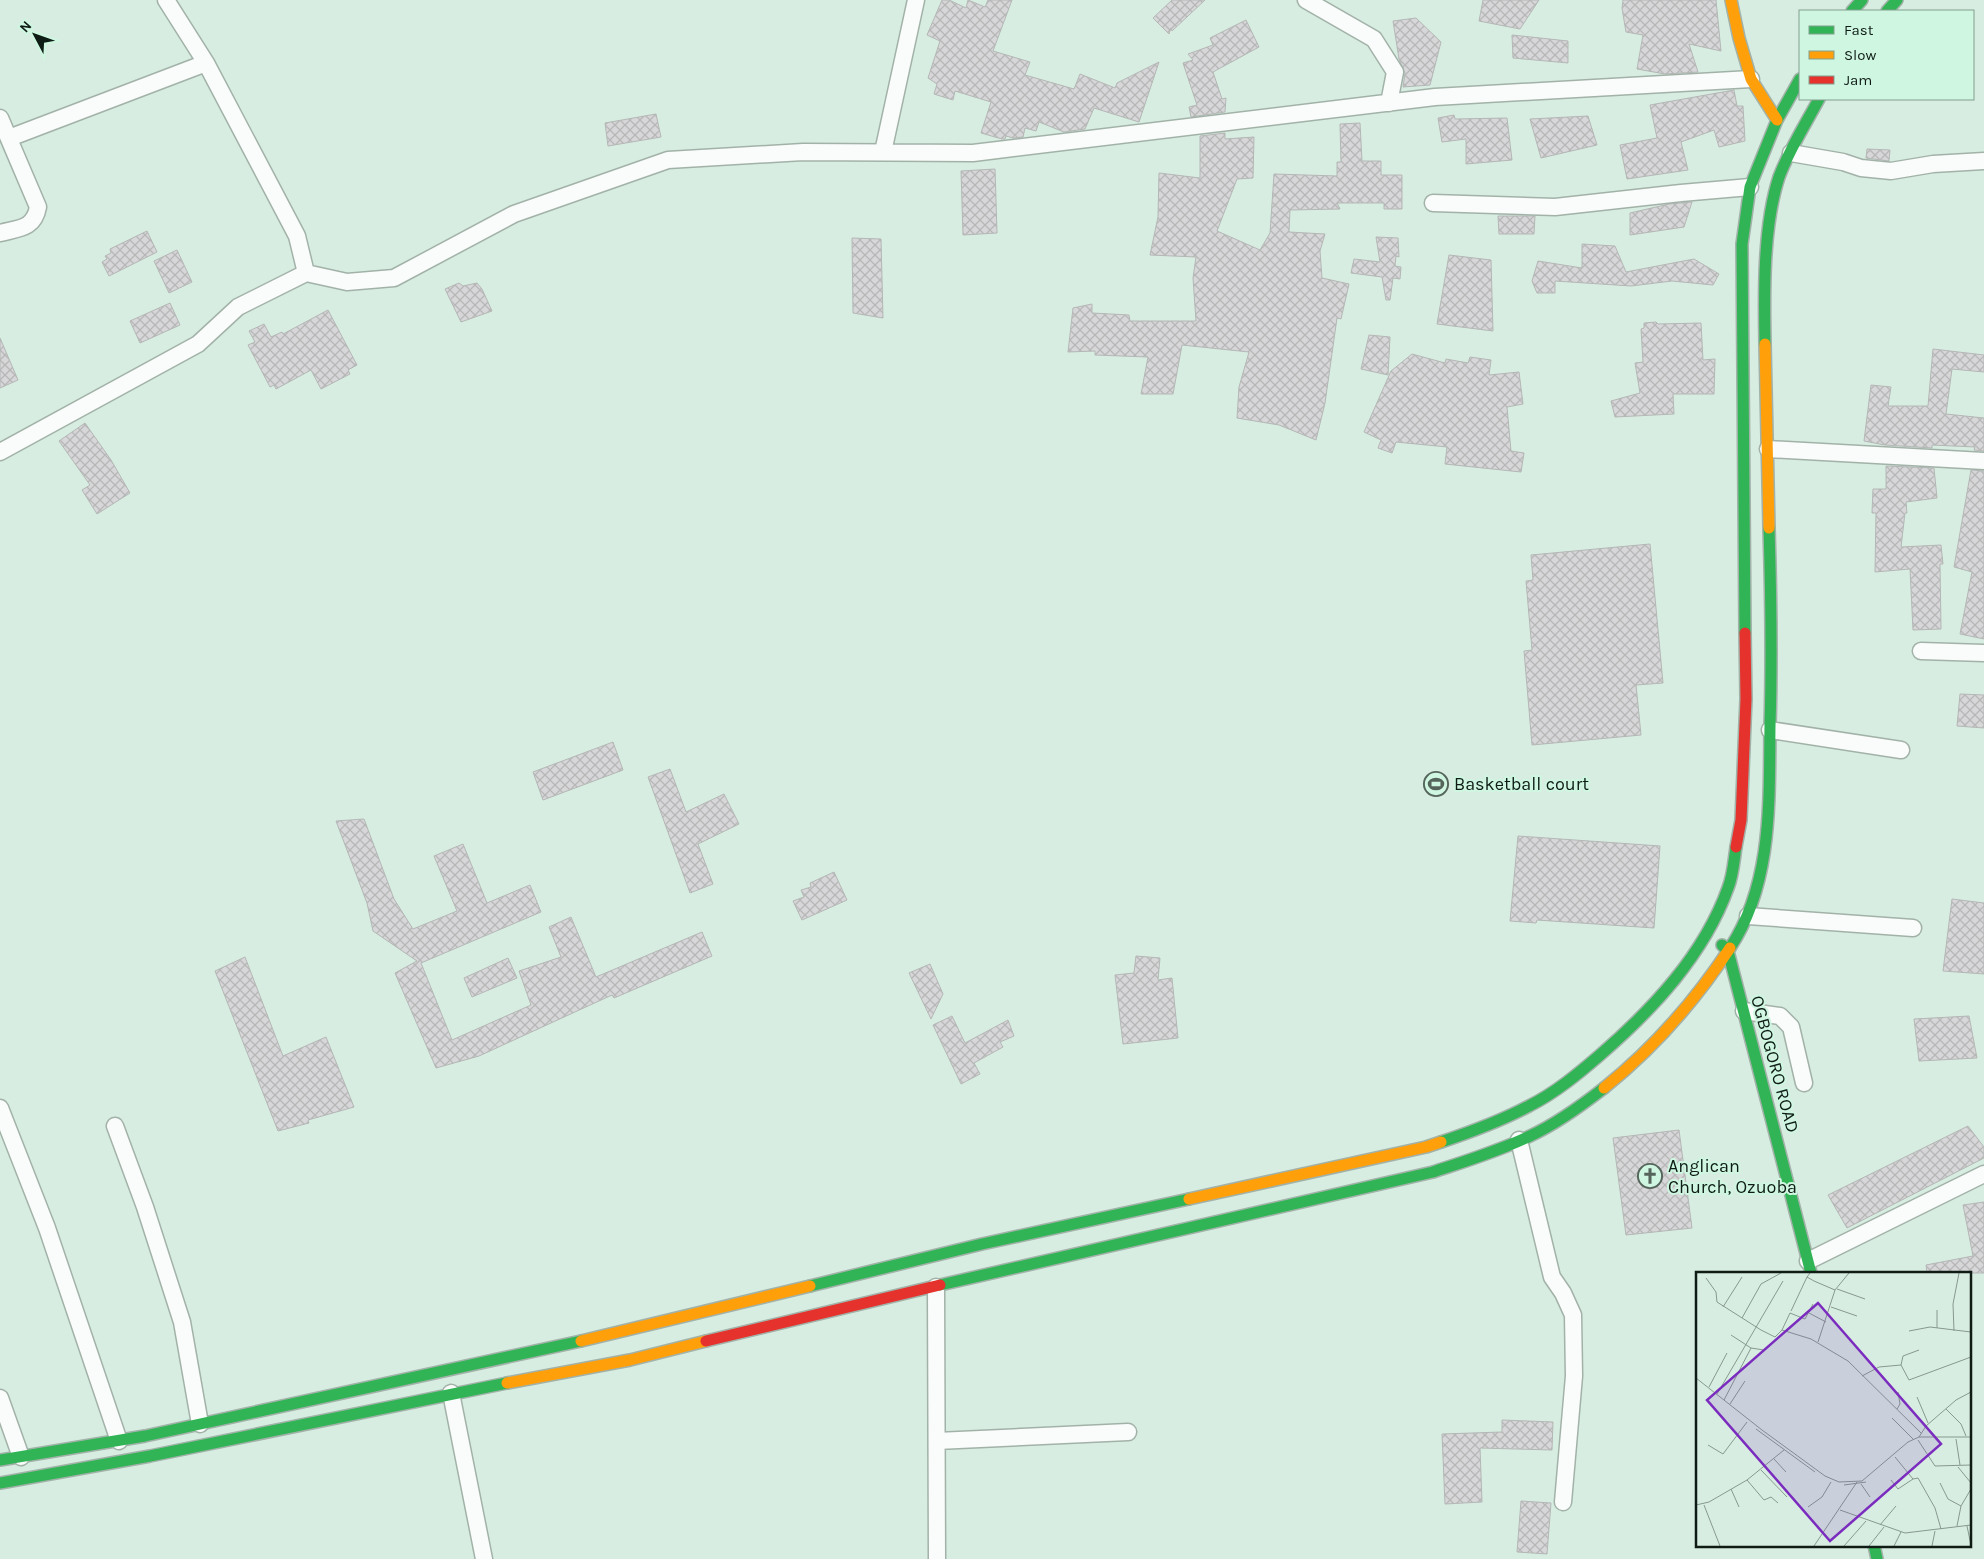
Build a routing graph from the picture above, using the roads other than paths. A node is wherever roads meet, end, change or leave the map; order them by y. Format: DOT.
graph roads {
  1 [pos="166,0"];
  2 [pos="916,0"];
  3 [pos="1306,0"];
  4 [pos="1732,0"];
  5 [pos="1862,0"];
  6 [pos="1897,0"];
  7 [pos="1853,10"];
  8 [pos="1888,10"];
  9 [pos="206,63"];
  10 [pos="1751,79"];
  11 [pos="1799,81"];
  12 [pos="1818,100"];
  13 [pos="1389,103"];
  14 [pos="0,118"];
  15 [pos="1777,120"];
  16 [pos="8,138"];
  17 [pos="883,152"];
  18 [pos="1791,153"];
  19 [pos="1984,161"];
  20 [pos="1750,187"];
  21 [pos="1433,202"];
  22 [pos="0,233"];
  23 [pos="306,273"];
  24 [pos="1768,449"];
  25 [pos="0,452"];
  26 [pos="1984,461"];
  27 [pos="1921,651"];
  28 [pos="1984,653"];
  29 [pos="1770,730"];
  30 [pos="1901,750"];
  31 [pos="1748,916"];
  32 [pos="1914,928"];
  33 [pos="1708,932"];
  34 [pos="1728,951"];
  35 [pos="1744,1012"];
  36 [pos="1804,1083"];
  37 [pos="0,1108"];
  38 [pos="115,1126"];
  39 [pos="1518,1140"];
  40 [pos="1984,1174"];
  41 [pos="1810,1267"];
  42 [pos="936,1287"];
  43 [pos="628,1346"];
  44 [pos="451,1392"];
  45 [pos="0,1398"];
  46 [pos="200,1424"];
  47 [pos="1128,1432"];
  48 [pos="119,1440"];
  49 [pos="937,1441"];
  50 [pos="21,1456"];
  51 [pos="0,1460"];
  52 [pos="0,1483"];
  53 [pos="1563,1502"];
  54 [pos="1874,1546"];
  55 [pos="484,1559"];
  56 [pos="937,1559"];
  57 [pos="1877,1559"];
  1 -- 9 [label="street"];
  2 -- 17 [label="street"];
  3 -- 13 [label="street"];
  4 -- 10 [label="main road"];
  5 -- 7 [label="main road"];
  6 -- 8 [label="main road"];
  9 -- 16 [label="street"];
  9 -- 23 [label="street"];
  10 -- 13 [label="street"];
  10 -- 15 [label="main road"];
  11 -- 15 [label="main road"];
  12 -- 18 [label="main road"];
  13 -- 17 [label="street"];
  14 -- 16 [label="street"];
  15 -- 20 [label="main road"];
  16 -- 22 [label="street"];
  17 -- 23 [label="street"];
  18 -- 19 [label="street"];
  18 -- 24 [label="main road"];
  20 -- 21 [label="street"];
  20 -- 33 [label="main road"];
  23 -- 25 [label="street"];
  24 -- 26 [label="street"];
  24 -- 29 [label="main road"];
  27 -- 28 [label="street"];
  29 -- 30 [label="street"];
  29 -- 31 [label="main road"];
  31 -- 32 [label="street"];
  31 -- 34 [label="main road"];
  33 -- 34 [label="main road"];
  33 -- 43 [label="main road"];
  34 -- 35 [label="main road, OGBOGORO ROAD"];
  34 -- 39 [label="main road"];
  35 -- 36 [label="street"];
  35 -- 41 [label="main road, OGBOGORO ROAD"];
  37 -- 48 [label="street"];
  38 -- 46 [label="street"];
  39 -- 42 [label="main road"];
  39 -- 53 [label="street"];
  40 -- 41 [label="street"];
  42 -- 43 [label="main road"];
  42 -- 49 [label="street"];
  43 -- 44 [label="main road"];
  43 -- 46 [label="main road"];
  44 -- 52 [label="main road"];
  44 -- 55 [label="street"];
  45 -- 50 [label="street"];
  46 -- 48 [label="main road"];
  47 -- 49 [label="street"];
  48 -- 50 [label="main road"];
  49 -- 56 [label="street"];
  50 -- 51 [label="main road"];
  54 -- 57 [label="main road"];
}
